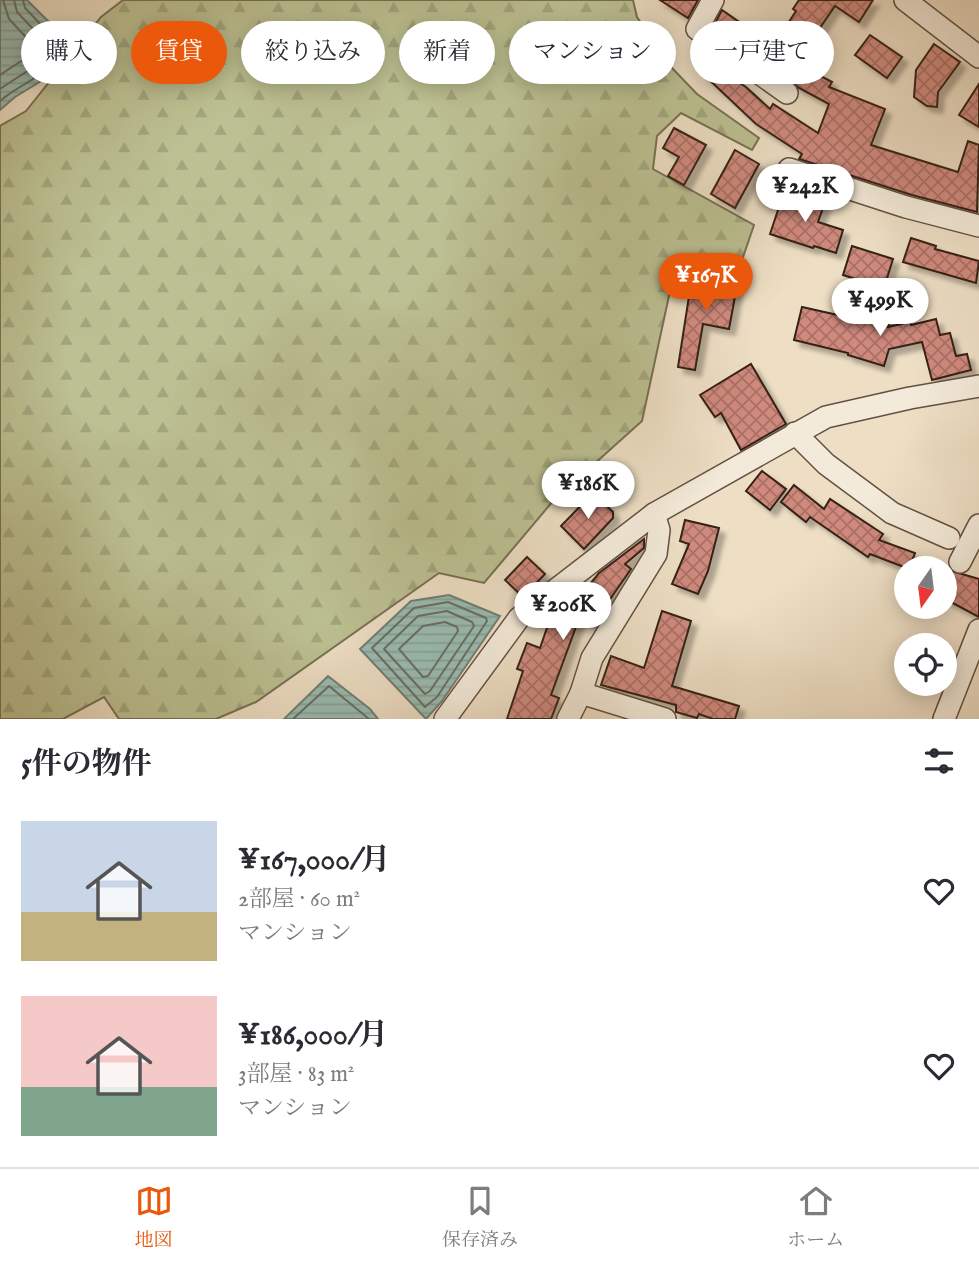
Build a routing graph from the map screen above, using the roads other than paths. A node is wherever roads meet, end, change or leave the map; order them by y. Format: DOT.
graph roads {
  1 [pos="713,0"];
  2 [pos="905,0"];
  3 [pos="979,57"];
  4 [pos="787,93"];
  5 [pos="789,169"];
  6 [pos="979,226"];
  7 [pos="979,386"];
  8 [pos="795,433"];
  9 [pos="654,514"];
  10 [pos="979,525"];
  11 [pos="949,538"];
  12 [pos="960,562"];
  13 [pos="979,630"];
  14 [pos="581,693"];
  15 [pos="445,719"];
  16 [pos="568,719"];
  17 [pos="665,719"];
  18 [pos="944,719"];
  1 -- 4 [label="street"];
  2 -- 3 [label="street"];
  5 -- 6 [label="street"];
  7 -- 8 [label="street"];
  8 -- 9 [label="street"];
  8 -- 11 [label="street"];
  9 -- 14 [label="street"];
  9 -- 15 [label="street"];
  10 -- 12 [label="street"];
  13 -- 18 [label="street"];
  14 -- 16 [label="street"];
  14 -- 17 [label="street"];
}
